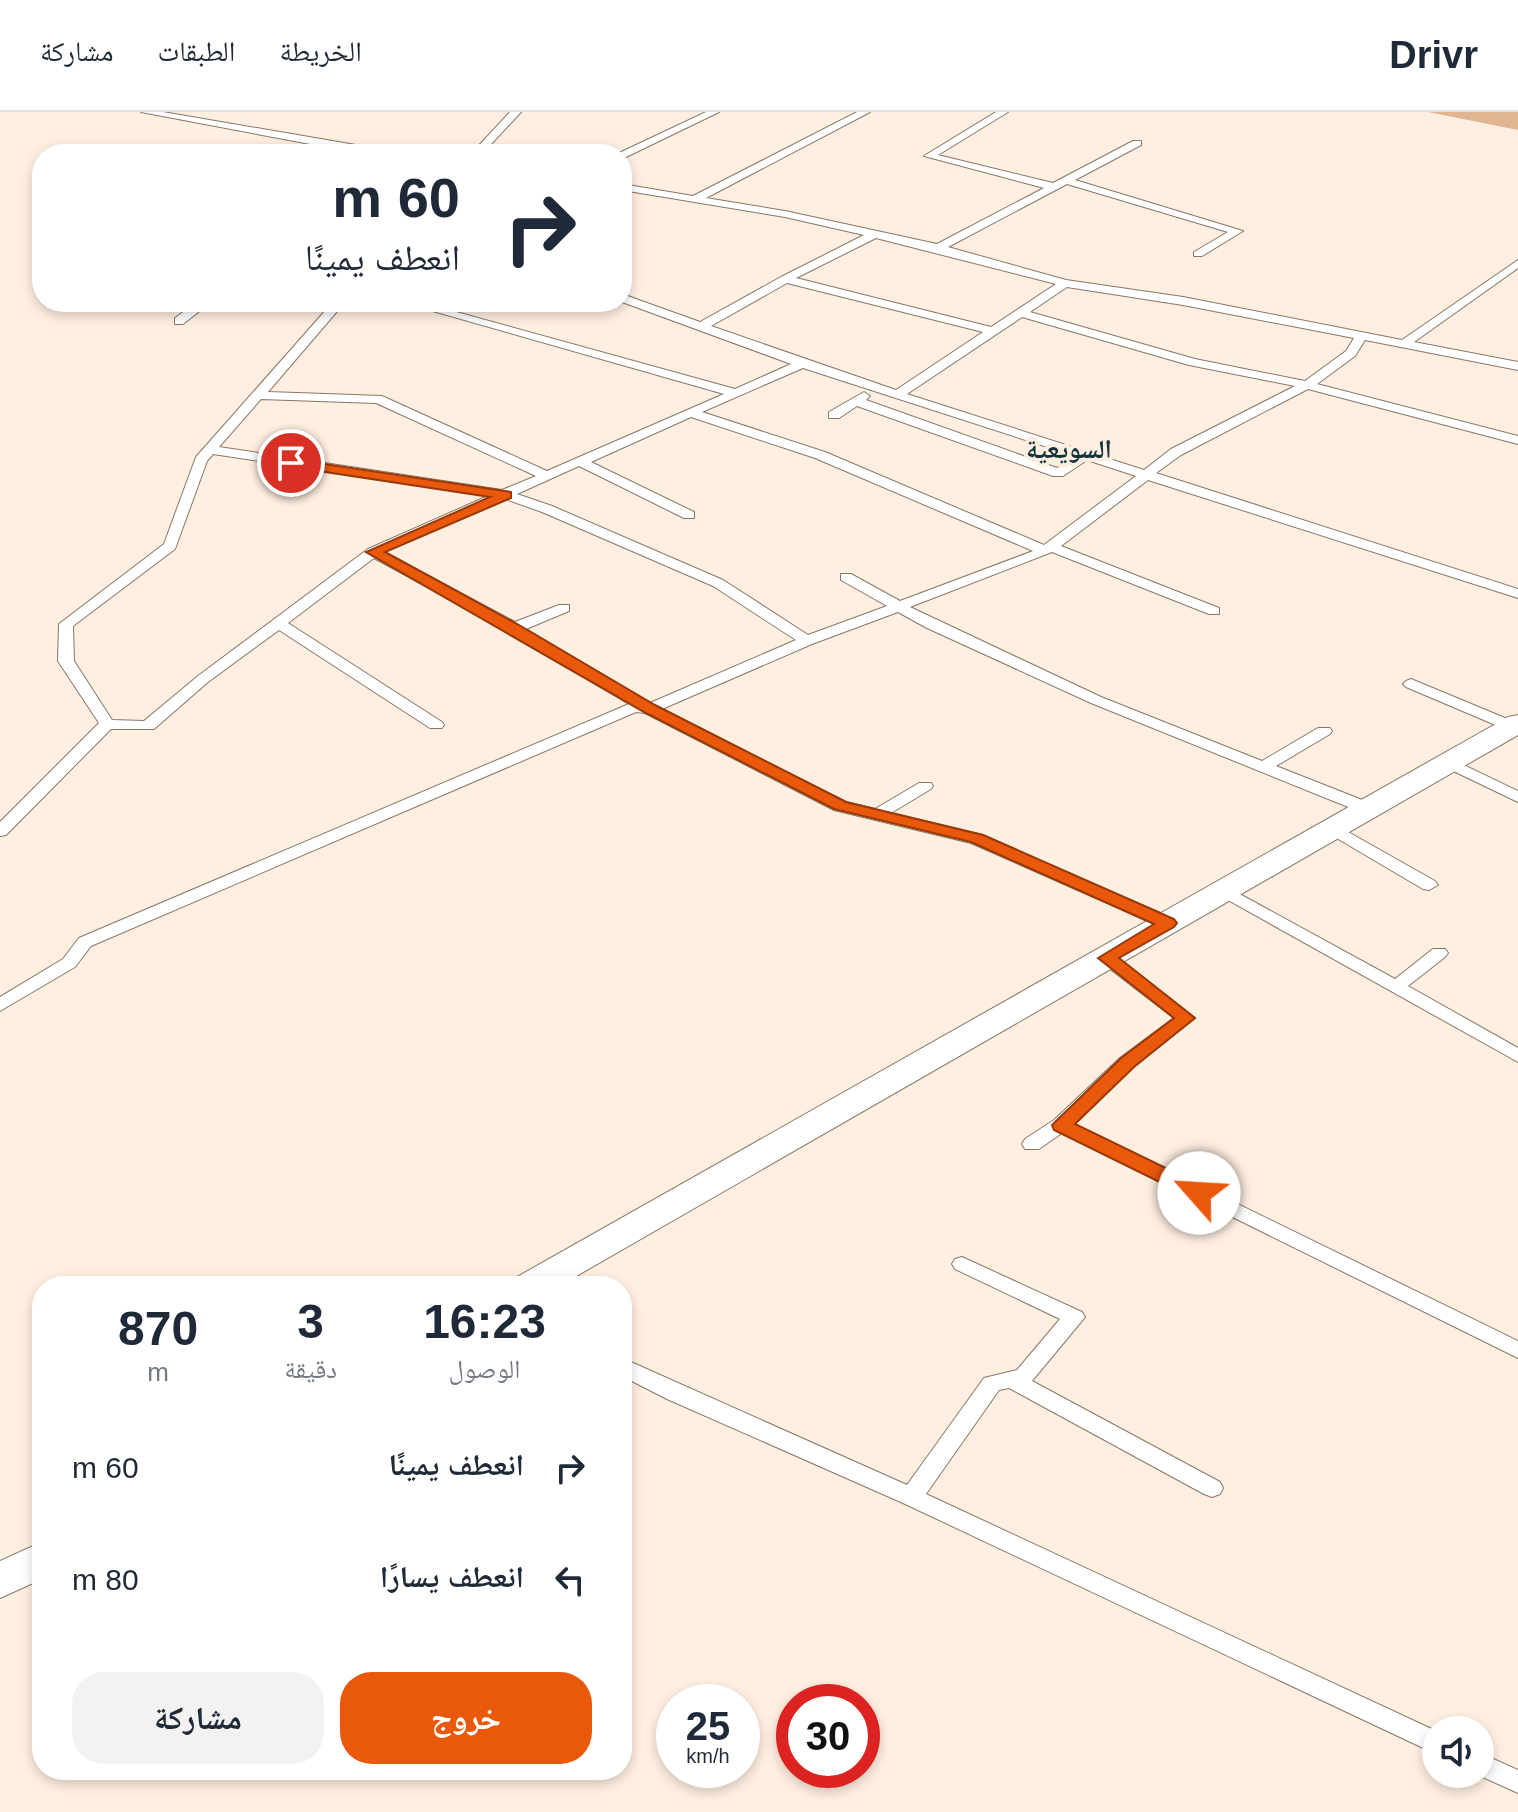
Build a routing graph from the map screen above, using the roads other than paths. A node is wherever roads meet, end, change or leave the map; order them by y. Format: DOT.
graph roads {
  1 [pos="146,112"];
  2 [pos="516,112"];
  3 [pos="714,112"];
  4 [pos="865,112"];
  5 [pos="1003,112"];
  6 [pos="1137,143"];
  7 [pos="299,144"];
  8 [pos="486,144"];
  9 [pos="632,150"];
  10 [pos="1067,181"];
  11 [pos="1051,186"];
  12 [pos="632,189"];
  13 [pos="695,199"];
  14 [pos="875,234"];
  15 [pos="938,248"];
  16 [pos="1198,254"];
  17 [pos="1518,263"];
  18 [pos="785,279"];
  19 [pos="1065,283"];
  20 [pos="632,302"];
  21 [pos="191,312"];
  22 [pos="330,312"];
  23 [pos="443,312"];
  24 [pos="1021,313"];
  25 [pos="179,321"];
  26 [pos="699,328"];
  27 [pos="992,331"];
  28 [pos="1362,334"];
  29 [pos="1405,343"];
  30 [pos="802,364"];
  31 [pos="1518,366"];
  32 [pos="1307,385"];
  33 [pos="877,388"];
  34 [pos="736,393"];
  35 [pos="258,395"];
  36 [pos="897,395"];
  37 [pos="855,401"];
  38 [pos="691,413"];
  39 [pos="834,415"];
  40 [pos="1518,440"];
  41 [pos="210,450"];
  42 [pos="1085,455"];
  43 [pos="581,462"];
  44 [pos="1147,472"];
  45 [pos="548,476"];
  46 [pos="506,495"];
  47 [pos="689,515"];
  48 [pos="1048,549"];
  49 [pos="373,552"];
  50 [pos="846,577"];
  51 [pos="1518,594"];
  52 [pos="899,606"];
  53 [pos="564,608"];
  54 [pos="1214,611"];
  55 [pos="280,624"];
  56 [pos="514,628"];
  57 [pos="807,641"];
  58 [pos="1411,684"];
  59 [pos="649,709"];
  60 [pos="107,724"];
  61 [pos="1515,724"];
  62 [pos="436,725"];
  63 [pos="1324,731"];
  64 [pos="1449,763"];
  65 [pos="1265,766"];
  66 [pos="925,786"];
  67 [pos="1518,797"];
  68 [pos="1369,809"];
  69 [pos="877,815"];
  70 [pos="1334,829"];
  71 [pos="0,831"];
  72 [pos="1429,885"];
  73 [pos="1225,891"];
  74 [pos="1168,923"];
  75 [pos="1439,953"];
  76 [pos="1107,958"];
  77 [pos="1396,987"];
  78 [pos="0,1005"];
  79 [pos="1518,1056"];
  80 [pos="1061,1125"];
  81 [pos="1032,1144"];
  82 [pos="962,1264"];
  83 [pos="548,1276"];
  84 [pos="1518,1350"];
  85 [pos="632,1371"];
  86 [pos="1009,1378"];
  87 [pos="1212,1488"];
  88 [pos="911,1497"];
  89 [pos="32,1564"];
  90 [pos="0,1581"];
  91 [pos="1422,1736"];
  92 [pos="1494,1771"];
  93 [pos="1518,1782"];
  1 -- 7 [label="street"];
  2 -- 8 [label="street"];
  3 -- 9 [label="street"];
  4 -- 13 [label="street"];
  5 -- 11 [label="street"];
  6 -- 10 [label="street"];
  10 -- 11 [label="street"];
  10 -- 16 [label="street"];
  11 -- 15 [label="street"];
  12 -- 13 [label="street"];
  13 -- 14 [label="street"];
  14 -- 15 [label="street"];
  14 -- 18 [label="street"];
  15 -- 19 [label="street"];
  17 -- 29 [label="street"];
  18 -- 26 [label="street"];
  18 -- 27 [label="street"];
  19 -- 24 [label="street"];
  19 -- 28 [label="street"];
  20 -- 26 [label="street"];
  21 -- 25 [label="street"];
  22 -- 35 [label="street"];
  23 -- 34 [label="street"];
  24 -- 27 [label="street"];
  24 -- 32 [label="street"];
  26 -- 30 [label="street"];
  27 -- 36 [label="street"];
  28 -- 29 [label="street"];
  28 -- 32 [label="street"];
  29 -- 31 [label="street"];
  30 -- 33 [label="street"];
  30 -- 34 [label="street"];
  32 -- 40 [label="street"];
  32 -- 44 [label="street"];
  33 -- 36 [label="street"];
  33 -- 37 [label="street"];
  34 -- 38 [label="street"];
  35 -- 41 [label="street"];
  35 -- 45 [label="street"];
  36 -- 42 [label="street"];
  37 -- 39 [label="street"];
  37 -- 42 [label="street"];
  38 -- 43 [label="street"];
  38 -- 48 [label="street"];
  41 -- 46 [label="street"];
  41 -- 60 [label="street"];
  42 -- 44 [label="street"];
  43 -- 45 [label="street"];
  43 -- 47 [label="street"];
  44 -- 48 [label="street"];
  44 -- 51 [label="street"];
  45 -- 46 [label="street"];
  46 -- 49 [label="street"];
  46 -- 57 [label="street"];
  48 -- 52 [label="street"];
  48 -- 54 [label="street"];
  49 -- 55 [label="street"];
  49 -- 56 [label="street"];
  50 -- 52 [label="street"];
  52 -- 57 [label="street"];
  52 -- 65 [label="street"];
  53 -- 56 [label="street"];
  55 -- 60 [label="street"];
  55 -- 62 [label="street"];
  56 -- 59 [label="street"];
  57 -- 59 [label="street"];
  58 -- 61 [label="street"];
  59 -- 69 [label="street"];
  59 -- 78 [label="street"];
  60 -- 71 [label="street"];
  61 -- 64 [label="highway"];
  63 -- 65 [label="street"];
  64 -- 67 [label="street"];
  64 -- 68 [label="highway"];
  65 -- 68 [label="street"];
  66 -- 69 [label="street"];
  68 -- 70 [label="highway"];
  69 -- 74 [label="street"];
  70 -- 72 [label="street"];
  70 -- 73 [label="highway"];
  73 -- 74 [label="highway"];
  73 -- 77 [label="street"];
  74 -- 76 [label="highway"];
  75 -- 77 [label="street"];
  76 -- 80 [label="street"];
  76 -- 83 [label="highway"];
  77 -- 79 [label="street"];
  80 -- 81 [label="street"];
  80 -- 84 [label="street"];
  82 -- 86 [label="street"];
  85 -- 88 [label="street"];
  86 -- 87 [label="street"];
  86 -- 88 [label="street"];
  88 -- 91 [label="street"];
  89 -- 90 [label="highway"];
  92 -- 93 [label="street"];
}
